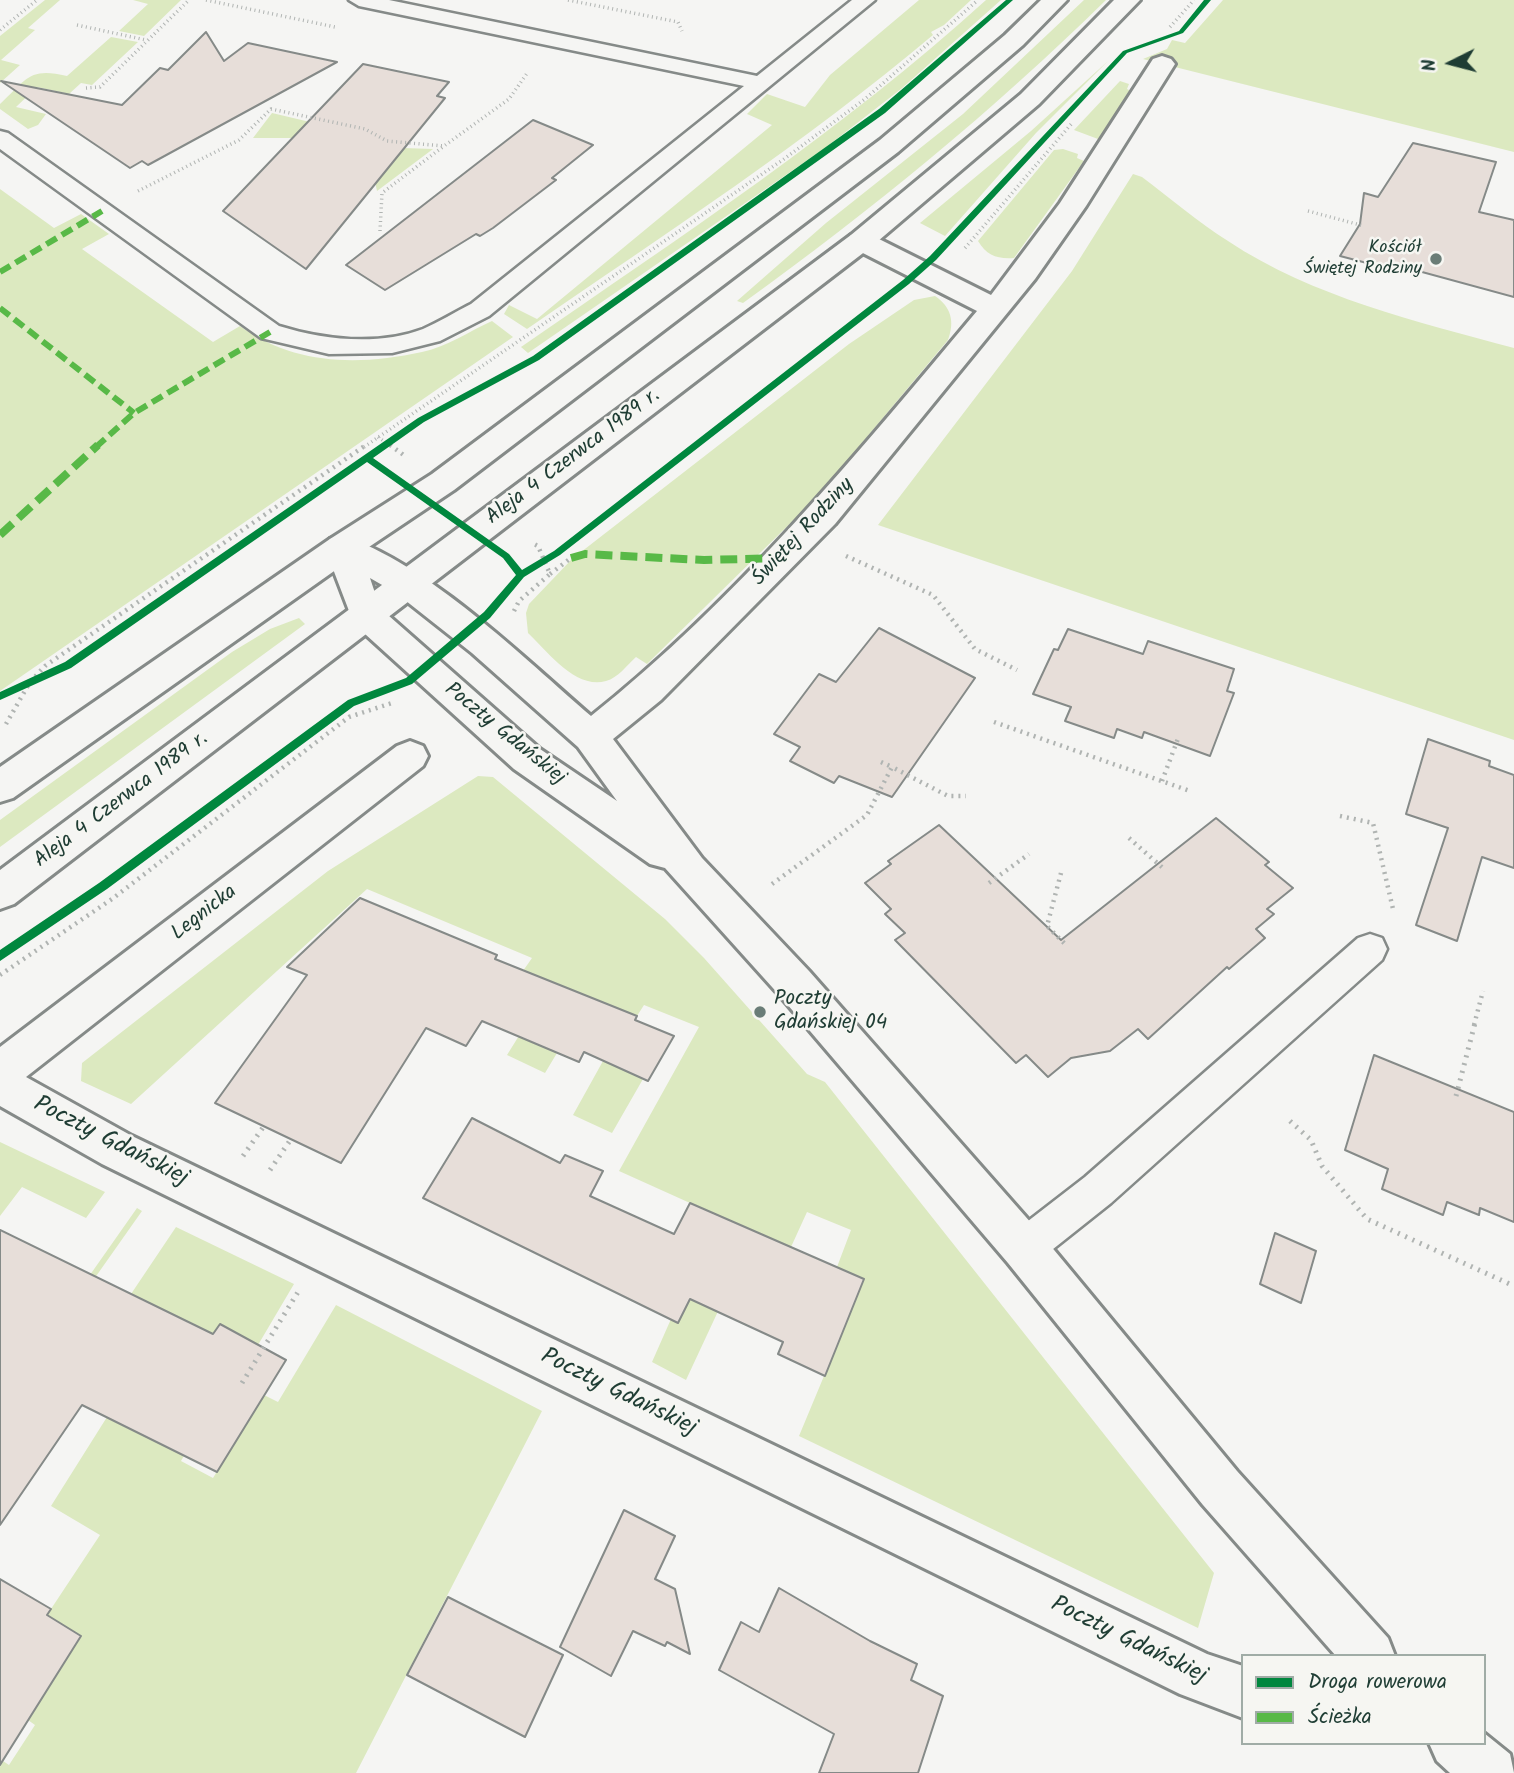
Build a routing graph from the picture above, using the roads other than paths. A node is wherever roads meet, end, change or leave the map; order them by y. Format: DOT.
graph roads {
  1 [pos="359,0"];
  2 [pos="865,0"];
  3 [pos="1055,0"];
  4 [pos="1128,0"];
  5 [pos="1161,51"];
  6 [pos="759,83"];
  7 [pos="0,138"];
  8 [pos="861,241"];
  9 [pos="996,309"];
  10 [pos="342,548"];
  11 [pos="408,584"];
  12 [pos="366,615"];
  13 [pos="591,737"];
  14 [pos="410,756"];
  15 [pos="0,787"];
  16 [pos="688,870"];
  17 [pos="0,892"];
  18 [pos="1370,949"];
  19 [pos="0,1072"];
  20 [pos="0,1084"];
  21 [pos="1024,1248"];
  22 [pos="1350,1649"];
  23 [pos="1241,1691"];
  24 [pos="1457,1745"];
  25 [pos="1492,1773"];
  1 -- 6 [label="lane"];
  2 -- 6 [label="lane"];
  3 -- 10 [label="street"];
  4 -- 8 [label="street, Aleja 4 Czerwca 1989 r."];
  5 -- 9 [label="street, Świętej Rodziny"];
  6 -- 7 [label="lane"];
  8 -- 9 [label="street"];
  8 -- 11 [label="street, Aleja 4 Czerwca 1989 r."];
  9 -- 13 [label="street, Świętej Rodziny"];
  10 -- 11 [label="street, Poczty Gdańskiej"];
  10 -- 12 [label="street, Poczty Gdańskiej"];
  10 -- 15 [label="street"];
  11 -- 12 [label="street, Aleja 4 Czerwca 1989 r."];
  11 -- 13 [label="street, Poczty Gdańskiej"];
  12 -- 16 [label="street, Poczty Gdańskiej"];
  12 -- 17 [label="street, Aleja 4 Czerwca 1989 r."];
  13 -- 16 [label="street, Poczty Gdańskiej"];
  14 -- 19 [label="street, Legnicka"];
  16 -- 21 [label="street, Poczty Gdańskiej"];
  18 -- 21 [label="lane"];
  20 -- 23 [label="street, Poczty Gdańskiej"];
  21 -- 22 [label="street, Poczty Gdańskiej"];
  24 -- 25 [label="street"];
}
